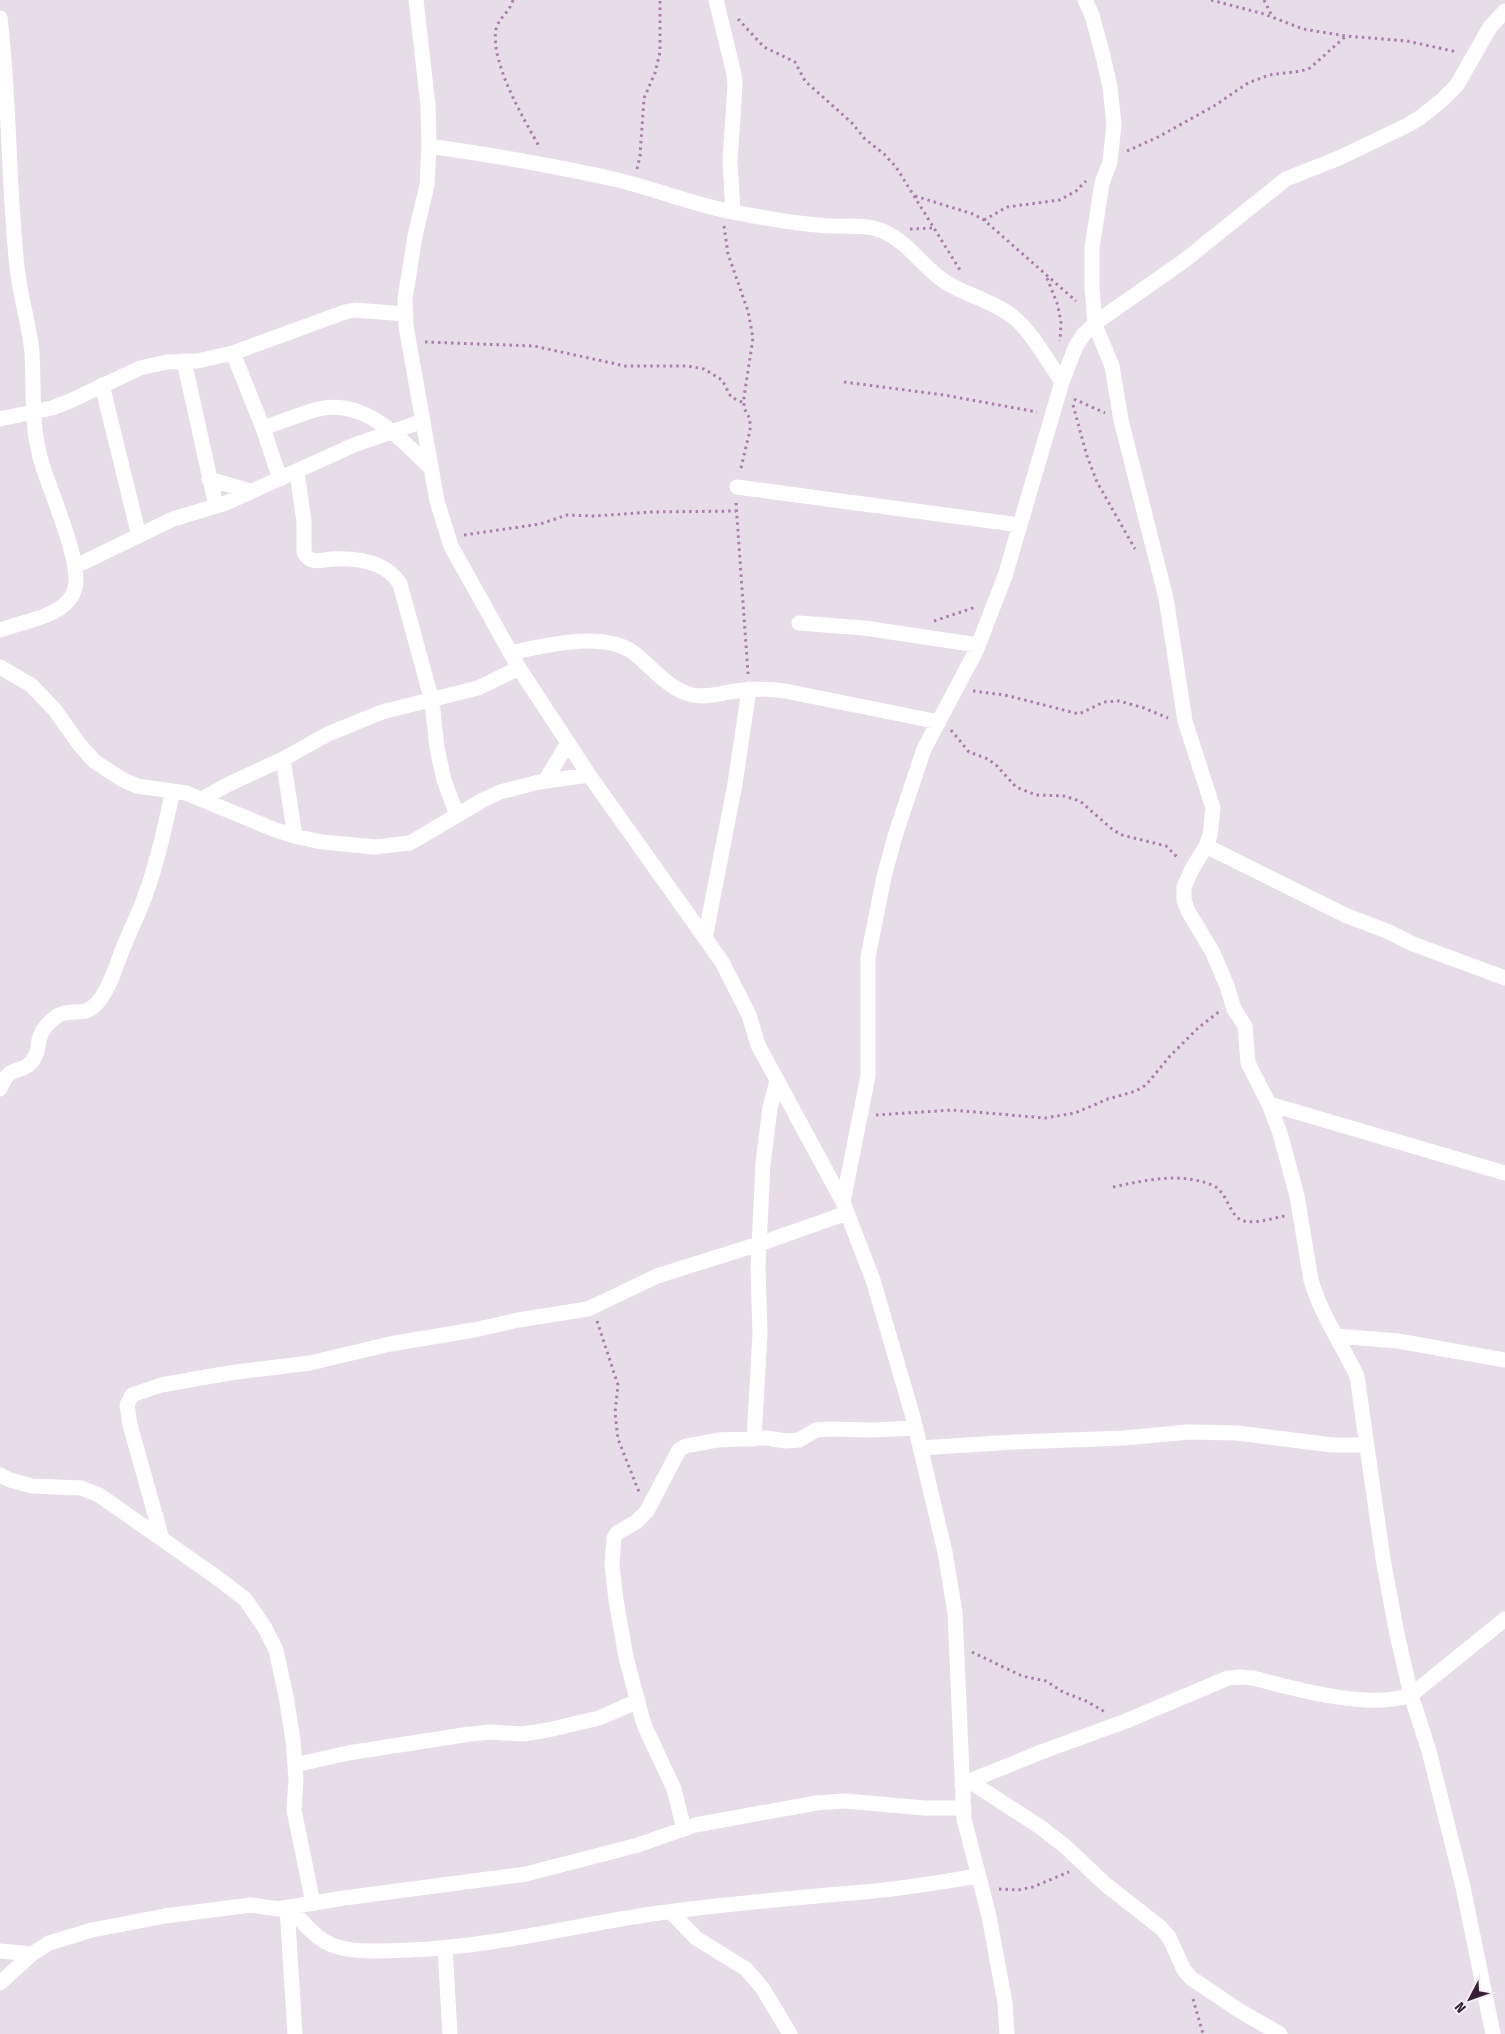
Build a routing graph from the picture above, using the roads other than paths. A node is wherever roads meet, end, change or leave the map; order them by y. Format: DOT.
graph roads {
  1 [pos="416,0"];
  2 [pos="1085,0"];
  3 [pos="717,2"];
  4 [pos="1505,11"];
  5 [pos="0,18"];
  6 [pos="429,146"];
  7 [pos="6,199"];
  8 [pos="728,211"];
  9 [pos="406,314"];
  10 [pos="1094,320"];
  11 [pos="233,353"];
  12 [pos="184,361"];
  13 [pos="1062,382"];
  14 [pos="102,386"];
  15 [pos="33,412"];
  16 [pos="0,420"];
  17 [pos="423,421"];
  18 [pos="263,428"];
  19 [pos="393,432"];
  20 [pos="431,468"];
  21 [pos="297,472"];
  22 [pos="209,478"];
  23 [pos="280,479"];
  24 [pos="737,487"];
  25 [pos="250,491"];
  26 [pos="216,506"];
  27 [pos="1020,525"];
  28 [pos="139,536"];
  29 [pos="76,566"];
  30 [pos="799,623"];
  31 [pos="0,630"];
  32 [pos="978,645"];
  33 [pos="510,653"];
  34 [pos="0,667"];
  35 [pos="519,668"];
  36 [pos="749,689"];
  37 [pos="432,701"];
  38 [pos="939,722"];
  39 [pos="568,743"];
  40 [pos="283,759"];
  41 [pos="589,775"];
  42 [pos="545,781"];
  43 [pos="173,791"];
  44 [pos="202,798"];
  45 [pos="457,815"];
  46 [pos="295,836"];
  47 [pos="1206,846"];
  48 [pos="705,938"];
  49 [pos="1505,978"];
  50 [pos="778,1081"];
  51 [pos="0,1089"];
  52 [pos="1269,1104"];
  53 [pos="1505,1172"];
  54 [pos="845,1208"];
  55 [pos="759,1244"];
  56 [pos="1336,1336"];
  57 [pos="1505,1360"];
  58 [pos="915,1428"];
  59 [pos="754,1438"];
  60 [pos="1366,1445"];
  61 [pos="920,1448"];
  62 [pos="0,1475"];
  63 [pos="162,1539"];
  64 [pos="1505,1619"];
  65 [pos="1410,1695"];
  66 [pos="638,1702"];
  67 [pos="295,1765"];
  68 [pos="965,1783"];
  69 [pos="964,1808"];
  70 [pos="684,1829"];
  71 [pos="980,1881"];
  72 [pos="313,1903"];
  73 [pos="288,1907"];
  74 [pos="671,1912"];
  75 [pos="445,1948"];
  76 [pos="0,1951"];
  77 [pos="32,1954"];
  78 [pos="0,1984"];
  79 [pos="1497,2032"];
  80 [pos="295,2034"];
  81 [pos="450,2034"];
  82 [pos="790,2034"];
  83 [pos="1007,2034"];
  84 [pos="1280,2034"];
  1 -- 6 [label="street"];
  2 -- 10 [label="street"];
  3 -- 8 [label="street"];
  4 -- 10 [label="street"];
  5 -- 7 [label="street"];
  6 -- 8 [label="street"];
  6 -- 9 [label="street"];
  7 -- 15 [label="street"];
  8 -- 13 [label="street"];
  9 -- 11 [label="street"];
  9 -- 17 [label="street"];
  10 -- 13 [label="street"];
  10 -- 47 [label="street"];
  11 -- 12 [label="street"];
  11 -- 18 [label="street"];
  12 -- 14 [label="street"];
  12 -- 22 [label="street"];
  13 -- 27 [label="street"];
  14 -- 15 [label="street"];
  14 -- 28 [label="street"];
  15 -- 16 [label="street"];
  15 -- 29 [label="street"];
  17 -- 19 [label="street"];
  17 -- 20 [label="street"];
  18 -- 19 [label="street"];
  18 -- 23 [label="street"];
  19 -- 20 [label="street"];
  19 -- 21 [label="street"];
  20 -- 33 [label="street"];
  21 -- 23 [label="street"];
  21 -- 37 [label="street"];
  22 -- 25 [label="street"];
  22 -- 26 [label="street"];
  23 -- 25 [label="street"];
  24 -- 27 [label="street"];
  25 -- 26 [label="street"];
  26 -- 28 [label="street"];
  27 -- 32 [label="street"];
  28 -- 29 [label="street"];
  29 -- 31 [label="street"];
  30 -- 32 [label="street"];
  32 -- 38 [label="street"];
  33 -- 35 [label="street"];
  33 -- 36 [label="street"];
  34 -- 43 [label="street"];
  35 -- 37 [label="street"];
  35 -- 39 [label="street"];
  36 -- 38 [label="street"];
  36 -- 48 [label="street"];
  37 -- 40 [label="street"];
  37 -- 45 [label="street"];
  38 -- 54 [label="street"];
  39 -- 41 [label="street"];
  39 -- 42 [label="street"];
  40 -- 44 [label="street"];
  40 -- 46 [label="street"];
  41 -- 42 [label="street"];
  41 -- 48 [label="street"];
  42 -- 45 [label="street"];
  43 -- 44 [label="street"];
  43 -- 51 [label="street"];
  44 -- 46 [label="street"];
  45 -- 46 [label="street"];
  47 -- 49 [label="street"];
  47 -- 52 [label="street"];
  48 -- 50 [label="street"];
  50 -- 54 [label="street"];
  50 -- 55 [label="street"];
  52 -- 53 [label="street"];
  52 -- 56 [label="street"];
  54 -- 55 [label="street"];
  54 -- 58 [label="street"];
  55 -- 59 [label="street"];
  55 -- 63 [label="street"];
  56 -- 57 [label="street"];
  56 -- 60 [label="street"];
  58 -- 59 [label="street"];
  58 -- 61 [label="street"];
  59 -- 66 [label="street"];
  60 -- 61 [label="street"];
  60 -- 65 [label="street"];
  61 -- 68 [label="street"];
  62 -- 63 [label="street"];
  63 -- 67 [label="street"];
  64 -- 65 [label="street"];
  65 -- 68 [label="street"];
  65 -- 79 [label="street"];
  66 -- 67 [label="street"];
  66 -- 70 [label="street"];
  67 -- 72 [label="street"];
  68 -- 69 [label="street"];
  68 -- 84 [label="street"];
  69 -- 70 [label="street"];
  69 -- 71 [label="street"];
  70 -- 72 [label="street"];
  71 -- 74 [label="street"];
  71 -- 83 [label="street"];
  72 -- 73 [label="street"];
  73 -- 75 [label="street"];
  73 -- 77 [label="street"];
  73 -- 80 [label="street"];
  74 -- 75 [label="street"];
  74 -- 82 [label="street"];
  75 -- 81 [label="street"];
  76 -- 77 [label="street"];
  77 -- 78 [label="street"];
}
